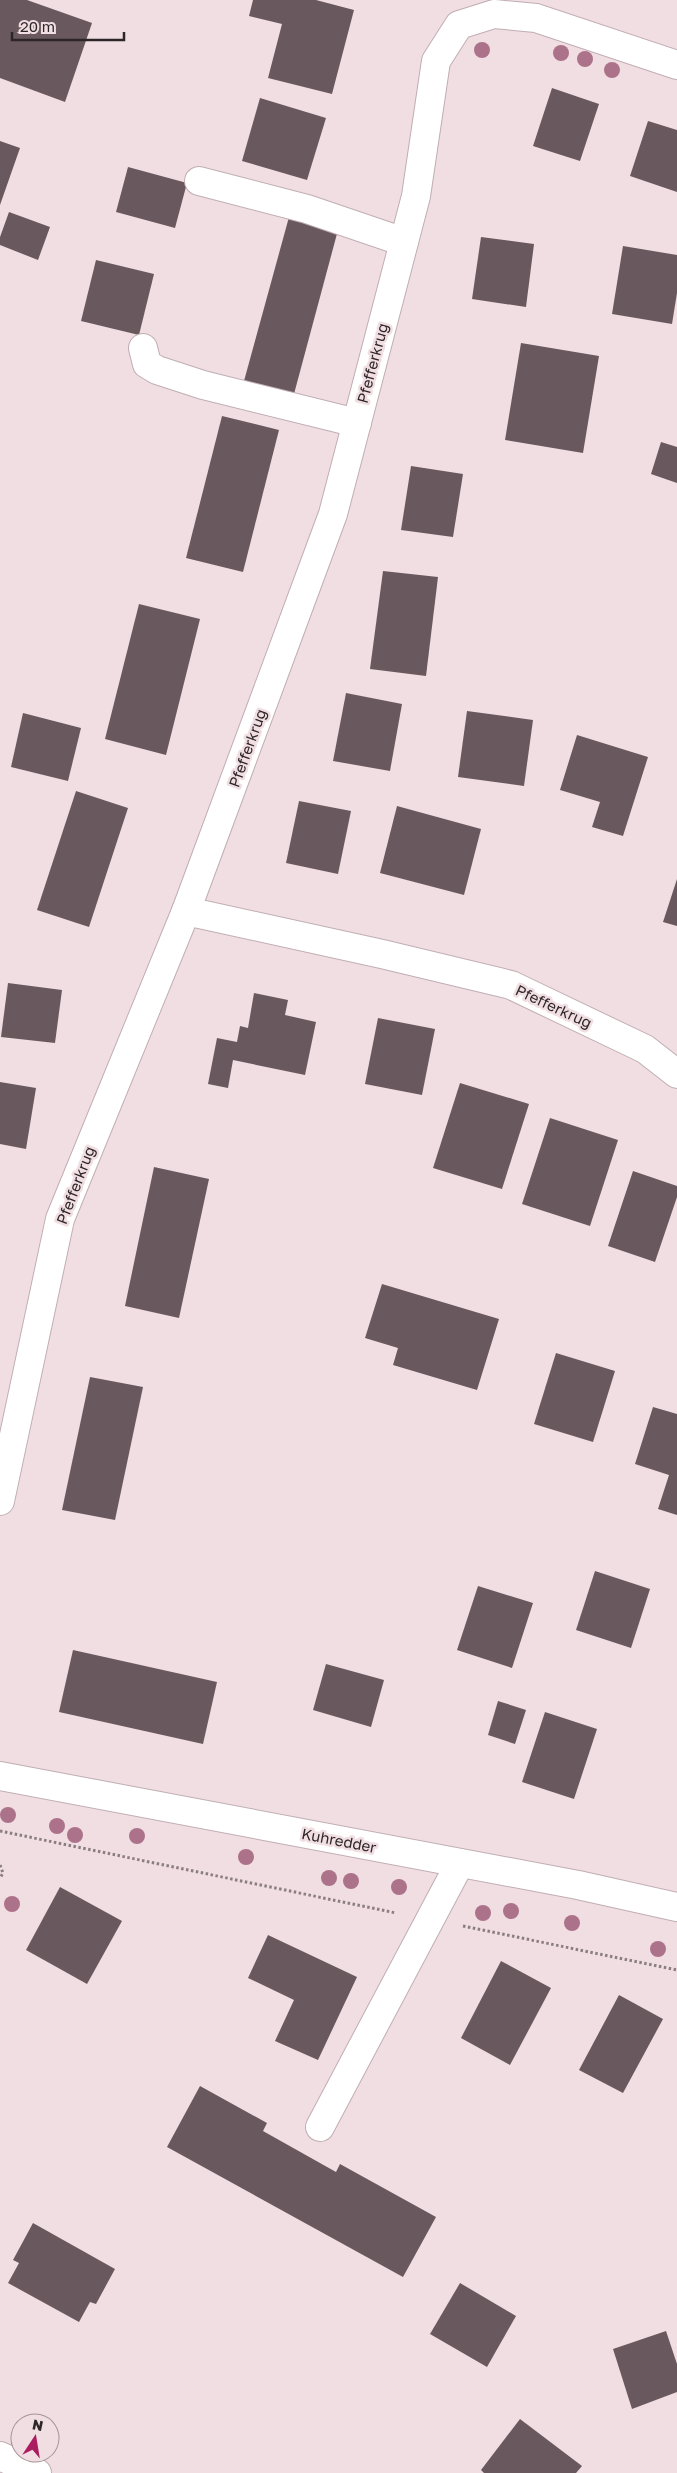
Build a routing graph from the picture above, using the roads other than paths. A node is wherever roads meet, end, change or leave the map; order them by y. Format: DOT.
graph roads {
  1 [pos="677,65"];
  2 [pos="199,181"];
  3 [pos="404,242"];
  4 [pos="143,348"];
  5 [pos="357,423"];
  6 [pos="186,911"];
  7 [pos="677,1074"];
  8 [pos="0,1501"];
  9 [pos="0,1776"];
  10 [pos="460,1863"];
  11 [pos="677,1907"];
  12 [pos="320,2127"];
  13 [pos="0,2456"];
  14 [pos="37,2473"];
  1 -- 3 [label="street, Pfefferkrug"];
  2 -- 3 [label="street"];
  3 -- 5 [label="street, Pfefferkrug"];
  4 -- 5 [label="street"];
  5 -- 6 [label="street, Pfefferkrug"];
  6 -- 7 [label="street, Pfefferkrug"];
  6 -- 8 [label="street, Pfefferkrug"];
  9 -- 10 [label="street, Kuhredder"];
  10 -- 11 [label="street, Kuhredder"];
  10 -- 12 [label="street"];
  13 -- 14 [label="street"];
}
